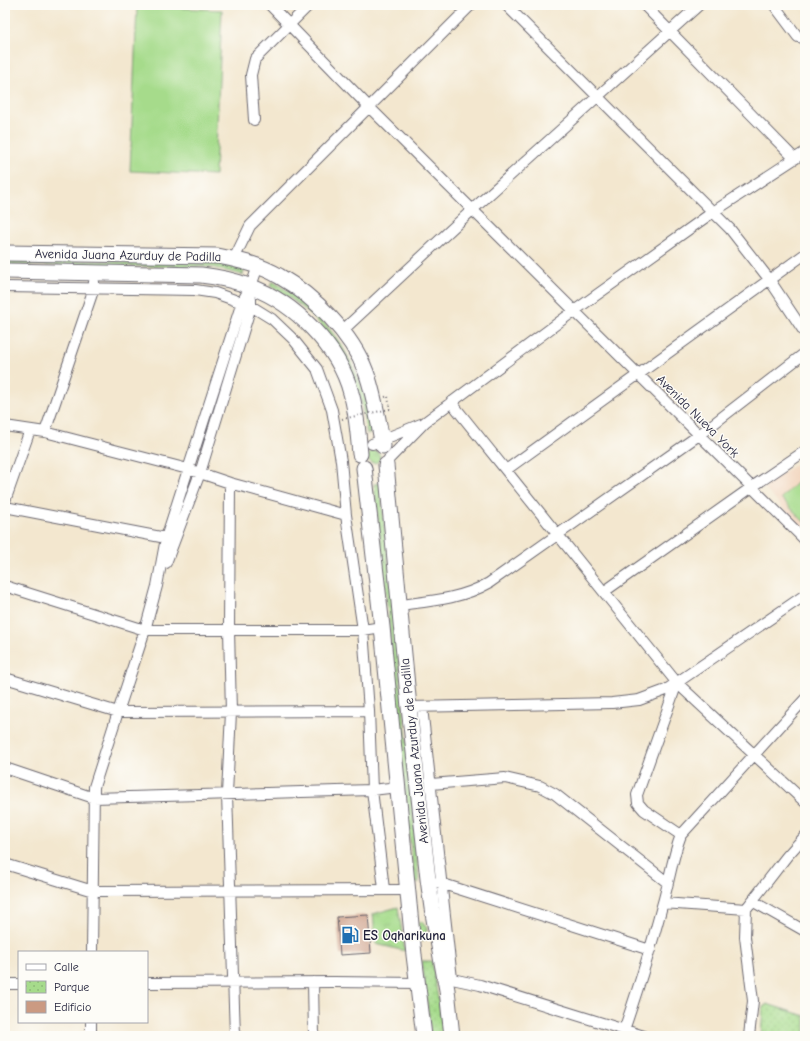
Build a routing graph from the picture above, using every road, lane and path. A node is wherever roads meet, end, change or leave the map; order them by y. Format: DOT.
graph roads {
  1 [pos="270,5"];
  2 [pos="309,5"];
  3 [pos="471,5"];
  4 [pos="506,5"];
  5 [pos="644,5"];
  6 [pos="699,5"];
  7 [pos="774,5"];
  8 [pos="289,25"];
  9 [pos="670,31"];
  10 [pos="805,38"];
  11 [pos="597,97"];
  12 [pos="369,107"];
  13 [pos="254,120"];
  14 [pos="805,152"];
  15 [pos="795,159"];
  16 [pos="472,210"];
  17 [pos="713,212"];
  18 [pos="5,253"];
  19 [pos="805,254"];
  20 [pos="234,259"];
  21 [pos="258,266"];
  22 [pos="5,271"];
  23 [pos="93,272"];
  24 [pos="769,279"];
  25 [pos="250,286"];
  26 [pos="5,287"];
  27 [pos="94,288"];
  28 [pos="247,304"];
  29 [pos="574,311"];
  30 [pos="342,332"];
  31 [pos="805,333"];
  32 [pos="805,353"];
  33 [pos="638,374"];
  34 [pos="388,396"];
  35 [pos="451,402"];
  36 [pos="342,419"];
  37 [pos="425,422"];
  38 [pos="5,426"];
  39 [pos="30,430"];
  40 [pos="45,432"];
  41 [pos="699,435"];
  42 [pos="382,451"];
  43 [pos="805,451"];
  44 [pos="362,461"];
  45 [pos="188,469"];
  46 [pos="506,470"];
  47 [pos="200,473"];
  48 [pos="230,483"];
  49 [pos="752,487"];
  50 [pos="5,501"];
  51 [pos="5,507"];
  52 [pos="346,515"];
  53 [pos="558,534"];
  54 [pos="166,538"];
  55 [pos="805,540"];
  56 [pos="5,586"];
  57 [pos="157,586"];
  58 [pos="605,591"];
  59 [pos="805,595"];
  60 [pos="400,605"];
  61 [pos="382,627"];
  62 [pos="145,630"];
  63 [pos="229,630"];
  64 [pos="362,630"];
  65 [pos="5,678"];
  66 [pos="677,683"];
  67 [pos="805,699"];
  68 [pos="416,707"];
  69 [pos="369,711"];
  70 [pos="118,712"];
  71 [pos="231,712"];
  72 [pos="755,755"];
  73 [pos="5,768"];
  74 [pos="431,784"];
  75 [pos="398,787"];
  76 [pos="372,790"];
  77 [pos="228,794"];
  78 [pos="94,798"];
  79 [pos="805,802"];
  80 [pos="681,835"];
  81 [pos="805,836"];
  82 [pos="5,864"];
  83 [pos="428,879"];
  84 [pos="668,883"];
  85 [pos="443,884"];
  86 [pos="384,889"];
  87 [pos="230,890"];
  88 [pos="408,890"];
  89 [pos="93,891"];
  90 [pos="663,904"];
  91 [pos="749,905"];
  92 [pos="432,908"];
  93 [pos="410,909"];
  94 [pos="805,930"];
  95 [pos="650,950"];
  96 [pos="92,951"];
  97 [pos="440,954"];
  98 [pos="414,955"];
  99 [pos="452,979"];
  100 [pos="233,982"];
  101 [pos="312,982"];
  102 [pos="148,983"];
  103 [pos="417,983"];
  104 [pos="5,984"];
  105 [pos="18,984"];
  106 [pos="91,1023"];
  107 [pos="624,1030"];
  108 [pos="91,1036"];
  109 [pos="235,1036"];
  110 [pos="314,1036"];
  111 [pos="424,1036"];
  112 [pos="452,1036"];
  113 [pos="644,1036"];
  114 [pos="749,1036"];
  1 -- 8 [label="street, Avenida Nueva York"];
  2 -- 8 [label="street"];
  3 -- 12 [label="street"];
  4 -- 11 [label="street"];
  5 -- 9 [label="street"];
  6 -- 9 [label="street"];
  7 -- 10 [label="street"];
  8 -- 12 [label="street, Avenida Nueva York"];
  8 -- 13 [label="street"];
  9 -- 11 [label="street"];
  9 -- 15 [label="street"];
  11 -- 16 [label="street"];
  11 -- 17 [label="street"];
  12 -- 16 [label="street, Avenida Nueva York"];
  12 -- 20 [label="street"];
  14 -- 15 [label="street"];
  15 -- 17 [label="street"];
  16 -- 29 [label="street, Avenida Nueva York"];
  16 -- 30 [label="street"];
  17 -- 24 [label="street"];
  17 -- 29 [label="street"];
  18 -- 20 [label="highway, Avenida Juana Azurduy de Padilla"];
  19 -- 24 [label="street"];
  20 -- 21 [label="highway, Avenida Juana Azurduy de Padilla"];
  21 -- 25 [label="street"];
  21 -- 30 [label="highway, Avenida Juana Azurduy de Padilla"];
  22 -- 23 [label="highway, Avenida Juana Azurduy de Padilla"];
  23 -- 25 [label="highway, Avenida Juana Azurduy de Padilla"];
  23 -- 27 [label="street"];
  24 -- 31 [label="street"];
  24 -- 33 [label="street"];
  25 -- 28 [label="street"];
  25 -- 44 [label="highway, Avenida Juana Azurduy de Padilla"];
  26 -- 27 [label="street"];
  27 -- 28 [label="street"];
  27 -- 40 [label="street"];
  28 -- 45 [label="street"];
  28 -- 47 [label="street"];
  28 -- 52 [label="street"];
  29 -- 33 [label="street, Avenida Nueva York"];
  29 -- 35 [label="street"];
  30 -- 42 [label="highway, Avenida Juana Azurduy de Padilla"];
  32 -- 41 [label="street"];
  33 -- 41 [label="street, Avenida Nueva York"];
  33 -- 46 [label="street"];
  34 -- 36 [label="path, bridge"];
  35 -- 37 [label="street"];
  35 -- 46 [label="street"];
  37 -- 42 [label="street"];
  37 -- 42 [label="street"];
  38 -- 39 [label="street"];
  39 -- 40 [label="street"];
  39 -- 50 [label="street"];
  40 -- 45 [label="street"];
  41 -- 49 [label="street, Avenida Nueva York"];
  41 -- 53 [label="street"];
  42 -- 44 [label="highway"];
  42 -- 44 [label="highway"];
  42 -- 60 [label="highway, Avenida Juana Azurduy de Padilla"];
  43 -- 49 [label="street"];
  44 -- 61 [label="highway, Avenida Juana Azurduy de Padilla"];
  45 -- 47 [label="street"];
  45 -- 54 [label="street"];
  46 -- 53 [label="street"];
  47 -- 48 [label="street"];
  47 -- 57 [label="street"];
  48 -- 52 [label="street"];
  48 -- 63 [label="street"];
  49 -- 55 [label="street, Avenida Nueva York"];
  49 -- 58 [label="street"];
  51 -- 54 [label="street"];
  52 -- 64 [label="street"];
  53 -- 58 [label="street"];
  53 -- 60 [label="street"];
  54 -- 57 [label="street"];
  56 -- 62 [label="street"];
  57 -- 62 [label="street"];
  58 -- 66 [label="street"];
  59 -- 66 [label="street"];
  60 -- 68 [label="highway, Avenida Juana Azurduy de Padilla"];
  61 -- 64 [label="street"];
  61 -- 75 [label="highway, Avenida Juana Azurduy de Padilla"];
  62 -- 63 [label="street"];
  62 -- 70 [label="street"];
  63 -- 64 [label="street"];
  63 -- 71 [label="street"];
  64 -- 69 [label="street"];
  65 -- 70 [label="street"];
  66 -- 68 [label="street"];
  66 -- 72 [label="street"];
  66 -- 80 [label="street"];
  67 -- 72 [label="street"];
  68 -- 74 [label="street"];
  68 -- 83 [label="highway, Avenida Juana Azurduy de Padilla"];
  69 -- 71 [label="street"];
  69 -- 76 [label="street"];
  70 -- 71 [label="street"];
  70 -- 78 [label="street"];
  71 -- 77 [label="street"];
  72 -- 79 [label="street"];
  72 -- 80 [label="street"];
  73 -- 78 [label="street"];
  74 -- 84 [label="street"];
  74 -- 85 [label="street"];
  75 -- 76 [label="street"];
  75 -- 88 [label="highway, Avenida Juana Azurduy de Padilla"];
  76 -- 77 [label="street"];
  76 -- 86 [label="street"];
  77 -- 78 [label="street"];
  77 -- 87 [label="street"];
  78 -- 89 [label="street"];
  80 -- 84 [label="street"];
  81 -- 91 [label="street"];
  82 -- 89 [label="street"];
  83 -- 85 [label="street"];
  83 -- 92 [label="highway, Avenida Juana Azurduy de Padilla"];
  84 -- 90 [label="street"];
  85 -- 95 [label="street"];
  85 -- 99 [label="street"];
  86 -- 87 [label="street"];
  86 -- 88 [label="street"];
  87 -- 89 [label="street"];
  87 -- 100 [label="street"];
  88 -- 93 [label="highway, Avenida Juana Azurduy de Padilla"];
  89 -- 96 [label="street"];
  90 -- 91 [label="street"];
  90 -- 95 [label="street"];
  91 -- 94 [label="street"];
  91 -- 114 [label="street"];
  92 -- 93 [label="highway"];
  92 -- 97 [label="highway, Avenida Juana Azurduy de Padilla"];
  93 -- 98 [label="highway, Avenida Juana Azurduy de Padilla"];
  95 -- 107 [label="street"];
  97 -- 98 [label="highway"];
  97 -- 99 [label="street"];
  97 -- 112 [label="highway, Avenida Juana Azurduy de Padilla"];
  98 -- 103 [label="highway, Avenida Juana Azurduy de Padilla"];
  99 -- 107 [label="street"];
  100 -- 101 [label="street"];
  100 -- 102 [label="street"];
  100 -- 109 [label="street"];
  101 -- 103 [label="street"];
  101 -- 110 [label="street"];
  103 -- 111 [label="highway, Avenida Juana Azurduy de Padilla"];
  104 -- 105 [label="street"];
  106 -- 108 [label="street"];
  107 -- 113 [label="street"];
}
